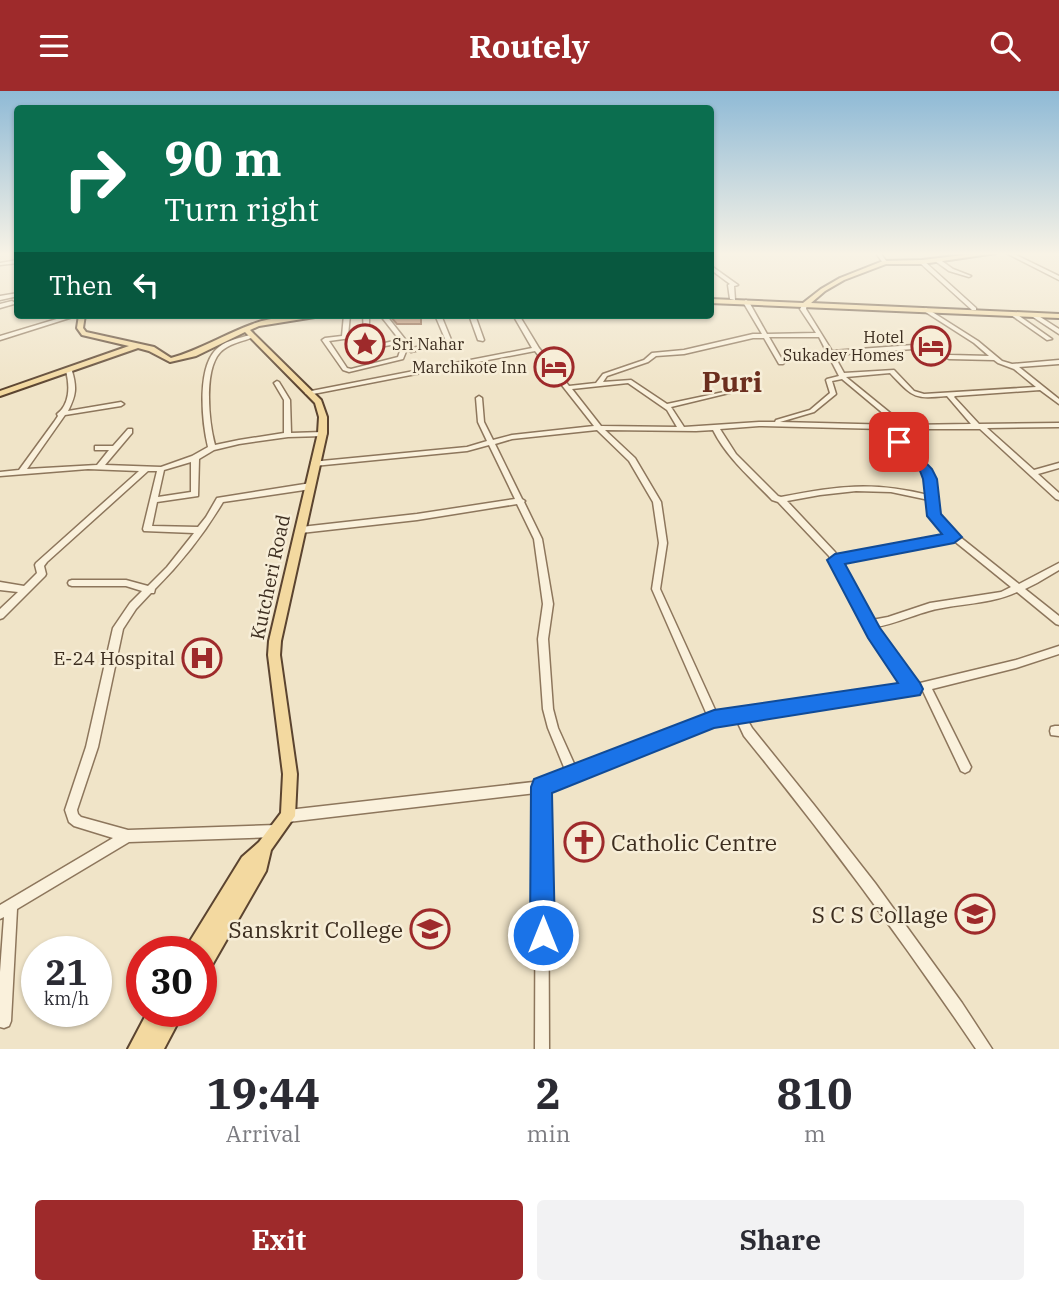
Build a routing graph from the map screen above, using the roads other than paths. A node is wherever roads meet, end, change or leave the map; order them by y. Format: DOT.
graph roads {
  1 [pos="815,298"];
  2 [pos="962,298"];
  3 [pos="733,299"];
  4 [pos="714,300"];
  5 [pos="714,300"];
  6 [pos="746,302"];
  7 [pos="12,303"];
  8 [pos="808,303"];
  9 [pos="0,306"];
  10 [pos="974,309"];
  11 [pos="926,310"];
  12 [pos="1013,314"];
  13 [pos="1032,314"];
  14 [pos="1059,314"];
  15 [pos="63,319"];
  16 [pos="81,319"];
  17 [pos="283,319"];
  18 [pos="347,319"];
  19 [pos="365,319"];
  20 [pos="386,319"];
  21 [pos="440,319"];
  22 [pos="473,319"];
  23 [pos="518,319"];
  24 [pos="249,333"];
  25 [pos="1059,333"];
  26 [pos="366,334"];
  27 [pos="765,335"];
  28 [pos="820,335"];
  29 [pos="345,336"];
  30 [pos="0,338"];
  31 [pos="1049,339"];
  32 [pos="481,340"];
  33 [pos="138,346"];
  34 [pos="536,348"];
  35 [pos="830,353"];
  36 [pos="995,358"];
  37 [pos="1059,362"];
  38 [pos="780,363"];
  39 [pos="1013,366"];
  40 [pos="69,371"];
  41 [pos="842,376"];
  42 [pos="277,383"];
  43 [pos="599,383"];
  44 [pos="1043,388"];
  45 [pos="567,389"];
  46 [pos="731,391"];
  47 [pos="309,393"];
  48 [pos="0,394"];
  49 [pos="953,394"];
  50 [pos="479,398"];
  51 [pos="1059,402"];
  52 [pos="121,404"];
  53 [pos="666,406"];
  54 [pos="60,414"];
  55 [pos="769,424"];
  56 [pos="1059,425"];
  57 [pos="904,426"];
  58 [pos="715,427"];
  59 [pos="885,427"];
  60 [pos="980,427"];
  61 [pos="599,428"];
  62 [pos="681,428"];
  63 [pos="130,432"];
  64 [pos="323,434"];
  65 [pos="288,435"];
  66 [pos="493,443"];
  67 [pos="98,448"];
  68 [pos="114,448"];
  69 [pos="212,448"];
  70 [pos="195,458"];
  71 [pos="314,464"];
  72 [pos="1059,465"];
  73 [pos="98,468"];
  74 [pos="161,469"];
  75 [pos="145,470"];
  76 [pos="20,472"];
  77 [pos="1037,472"];
  78 [pos="0,474"];
  79 [pos="311,486"];
  80 [pos="1059,497"];
  81 [pos="931,498"];
  82 [pos="155,500"];
  83 [pos="520,501"];
  84 [pos="781,501"];
  85 [pos="200,530"];
  86 [pos="301,530"];
  87 [pos="954,537"];
  88 [pos="835,560"];
  89 [pos="1059,566"];
  90 [pos="72,583"];
  91 [pos="0,586"];
  92 [pos="1018,589"];
  93 [pos="26,590"];
  94 [pos="151,590"];
  95 [pos="0,615"];
  96 [pos="1059,621"];
  97 [pos="869,624"];
  98 [pos="1059,650"];
  99 [pos="920,688"];
  100 [pos="740,716"];
  101 [pos="714,719"];
  102 [pos="965,767"];
  103 [pos="573,774"];
  104 [pos="542,787"];
  105 [pos="288,815"];
  106 [pos="276,831"];
  107 [pos="128,836"];
  108 [pos="264,847"];
  109 [pos="6,909"];
  110 [pos="203,936"];
  111 [pos="217,941"];
  112 [pos="4,1021"];
  113 [pos="149,1027"];
  114 [pos="167,1027"];
  115 [pos="137,1049"];
  116 [pos="154,1049"];
  117 [pos="542,1049"];
  118 [pos="985,1049"];
  1 -- 8 [label="main road"];
  2 -- 10 [label="street"];
  3 -- 4 [label="main road"];
  3 -- 8 [label="main road"];
  5 -- 6 [label="main road"];
  6 -- 8 [label="main road"];
  6 -- 27 [label="street"];
  7 -- 9 [label="street"];
  8 -- 10 [label="main road"];
  8 -- 11 [label="main road"];
  8 -- 28 [label="street"];
  10 -- 14 [label="main road"];
  11 -- 12 [label="main road"];
  11 -- 36 [label="street"];
  12 -- 13 [label="main road"];
  12 -- 31 [label="street"];
  13 -- 14 [label="main road"];
  13 -- 25 [label="street"];
  15 -- 30 [label="street"];
  16 -- 33 [label="main road"];
  17 -- 24 [label="main road"];
  18 -- 29 [label="street"];
  19 -- 26 [label="street"];
  20 -- 21 [label="street"];
  22 -- 32 [label="street"];
  23 -- 34 [label="street"];
  24 -- 33 [label="main road"];
  24 -- 47 [label="main road, Kutcheri Road"];
  24 -- 69 [label="street"];
  26 -- 29 [label="street"];
  26 -- 29 [label="street"];
  27 -- 28 [label="street"];
  27 -- 38 [label="street"];
  27 -- 43 [label="street"];
  28 -- 35 [label="street"];
  33 -- 40 [label="main road"];
  34 -- 45 [label="street"];
  34 -- 47 [label="street"];
  35 -- 36 [label="street"];
  35 -- 41 [label="street"];
  36 -- 39 [label="street"];
  37 -- 39 [label="street"];
  39 -- 44 [label="street"];
  40 -- 48 [label="main road"];
  40 -- 54 [label="street"];
  41 -- 49 [label="street"];
  41 -- 55 [label="street"];
  41 -- 57 [label="street"];
  42 -- 65 [label="street"];
  43 -- 45 [label="street"];
  43 -- 53 [label="street"];
  44 -- 49 [label="street"];
  44 -- 51 [label="street"];
  45 -- 61 [label="street"];
  46 -- 53 [label="street"];
  47 -- 64 [label="main road, Kutcheri Road"];
  49 -- 60 [label="street"];
  50 -- 66 [label="street"];
  52 -- 54 [label="street"];
  53 -- 62 [label="street"];
  54 -- 76 [label="street"];
  55 -- 58 [label="street"];
  55 -- 59 [label="street"];
  56 -- 60 [label="street"];
  57 -- 59 [label="street"];
  57 -- 60 [label="street"];
  58 -- 62 [label="street"];
  58 -- 84 [label="street"];
  59 -- 81 [label="street"];
  60 -- 80 [label="street"];
  61 -- 62 [label="street"];
  61 -- 66 [label="street"];
  61 -- 101 [label="street"];
  63 -- 68 [label="street"];
  64 -- 65 [label="street"];
  64 -- 71 [label="main road, Kutcheri Road"];
  65 -- 69 [label="street"];
  66 -- 71 [label="street"];
  66 -- 83 [label="street"];
  67 -- 68 [label="street"];
  68 -- 73 [label="street"];
  69 -- 70 [label="street"];
  70 -- 74 [label="street"];
  70 -- 82 [label="street"];
  71 -- 79 [label="main road, Kutcheri Road"];
  72 -- 77 [label="street"];
  73 -- 75 [label="street"];
  73 -- 76 [label="street"];
  74 -- 75 [label="street"];
  74 -- 82 [label="street"];
  75 -- 93 [label="street"];
  76 -- 78 [label="street"];
  79 -- 85 [label="street"];
  79 -- 86 [label="main road, Kutcheri Road"];
  81 -- 84 [label="street"];
  81 -- 87 [label="street"];
  82 -- 85 [label="street"];
  83 -- 86 [label="street"];
  83 -- 103 [label="street"];
  84 -- 88 [label="street"];
  85 -- 94 [label="street"];
  86 -- 105 [label="main road, Kutcheri Road"];
  87 -- 88 [label="street"];
  87 -- 92 [label="street"];
  88 -- 97 [label="street"];
  89 -- 92 [label="street"];
  90 -- 94 [label="street"];
  91 -- 93 [label="street"];
  92 -- 96 [label="street"];
  92 -- 97 [label="street"];
  93 -- 95 [label="street"];
  94 -- 107 [label="street"];
  97 -- 99 [label="street"];
  98 -- 99 [label="street"];
  99 -- 100 [label="street"];
  99 -- 102 [label="street"];
  100 -- 101 [label="street"];
  100 -- 118 [label="street"];
  101 -- 103 [label="street"];
  103 -- 104 [label="street"];
  104 -- 105 [label="street"];
  104 -- 117 [label="street"];
  105 -- 106 [label="main road"];
  106 -- 107 [label="street"];
  106 -- 108 [label="main road"];
  107 -- 109 [label="street"];
  108 -- 110 [label="main road"];
  108 -- 111 [label="main road"];
  109 -- 112 [label="street"];
  113 -- 115 [label="main road"];
  114 -- 116 [label="main road"];
}
